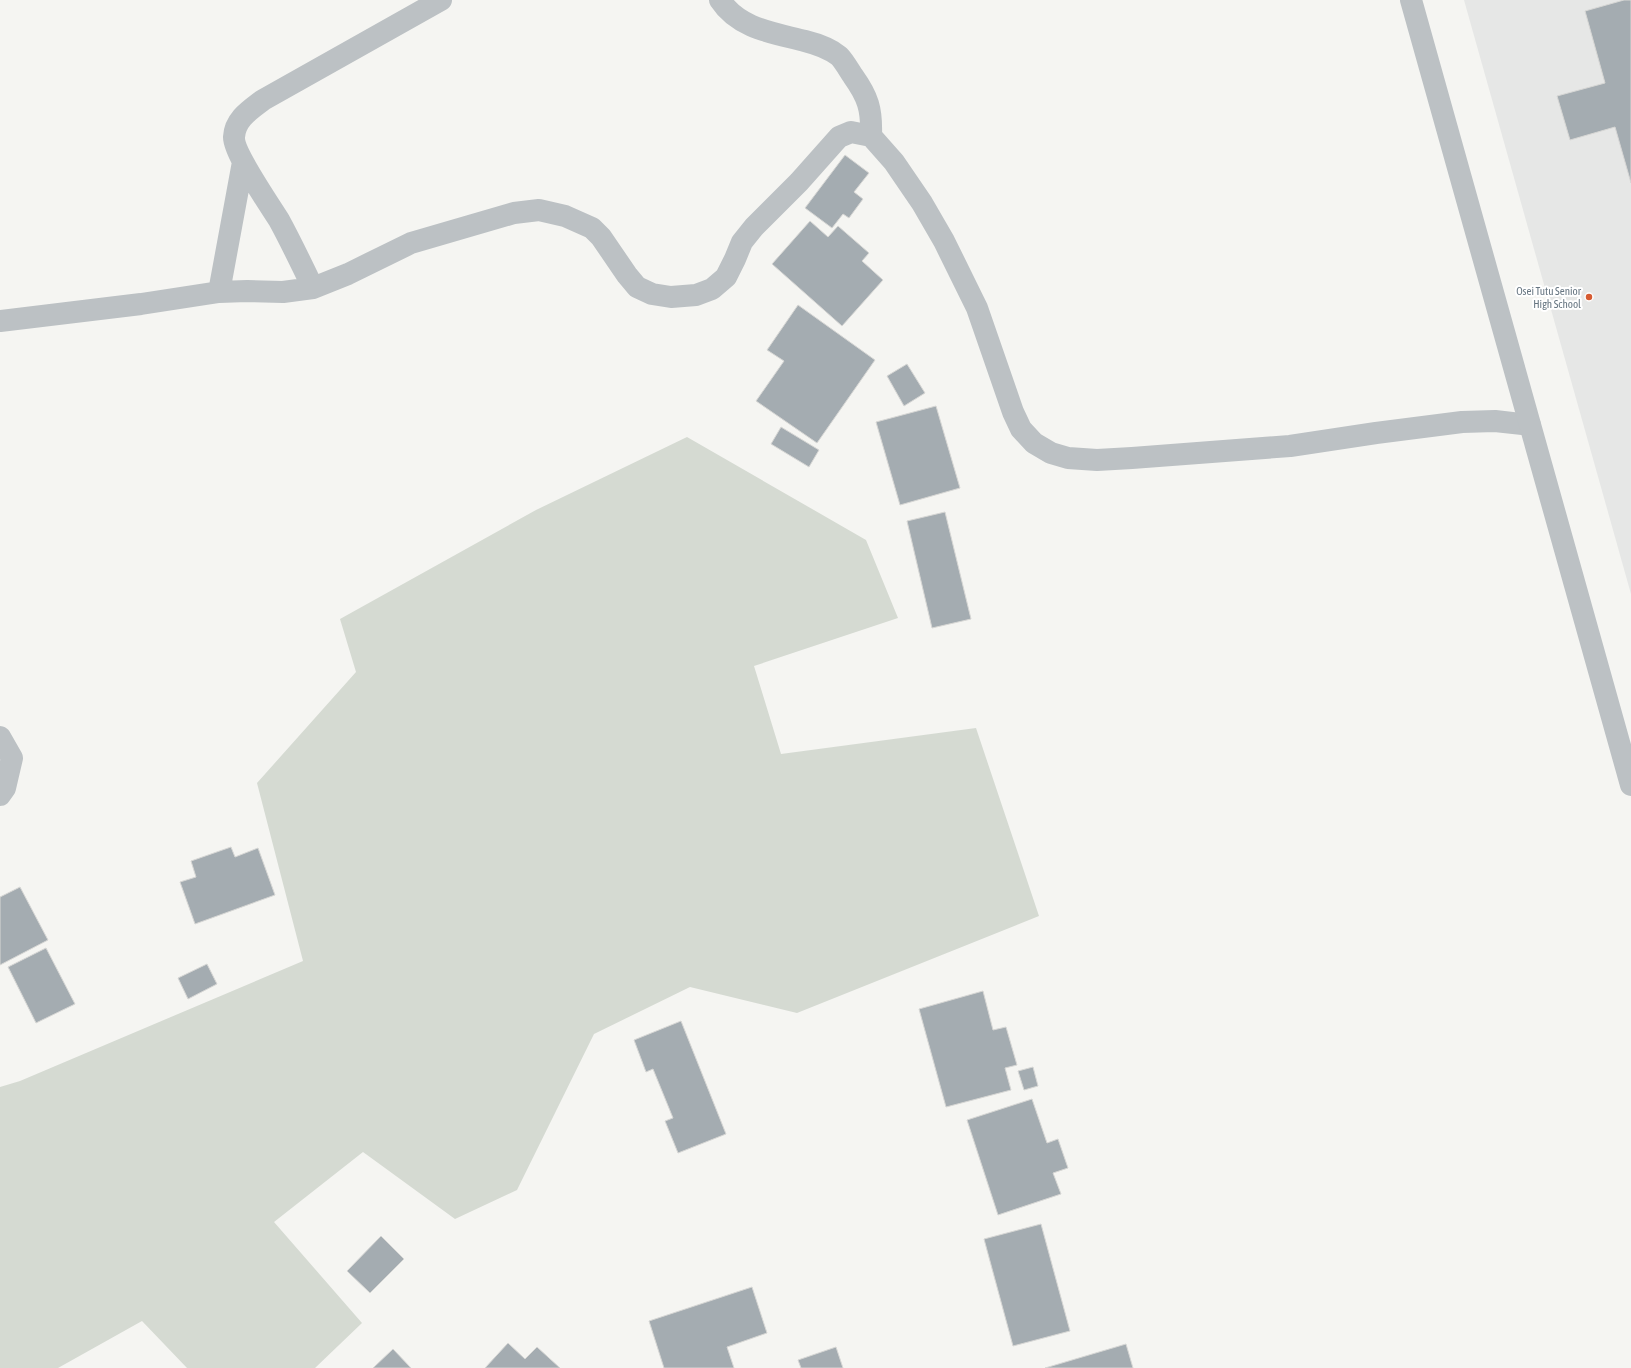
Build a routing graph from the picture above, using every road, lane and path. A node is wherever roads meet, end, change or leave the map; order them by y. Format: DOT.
graph roads {
  1 [pos="441,0"];
  2 [pos="720,0"];
  3 [pos="1411,0"];
  4 [pos="871,136"];
  5 [pos="243,162"];
  6 [pos="313,288"];
  7 [pos="219,292"];
  8 [pos="0,321"];
  9 [pos="1530,425"];
  10 [pos="0,737"];
  11 [pos="1631,785"];
  12 [pos="0,795"];
  1 -- 5 [label="street"];
  2 -- 4 [label="street"];
  3 -- 9 [label="street"];
  4 -- 6 [label="street"];
  4 -- 9 [label="street"];
  5 -- 6 [label="street"];
  5 -- 7 [label="street"];
  6 -- 7 [label="street"];
  7 -- 8 [label="street"];
  9 -- 11 [label="street"];
  10 -- 12 [label="street"];
}
